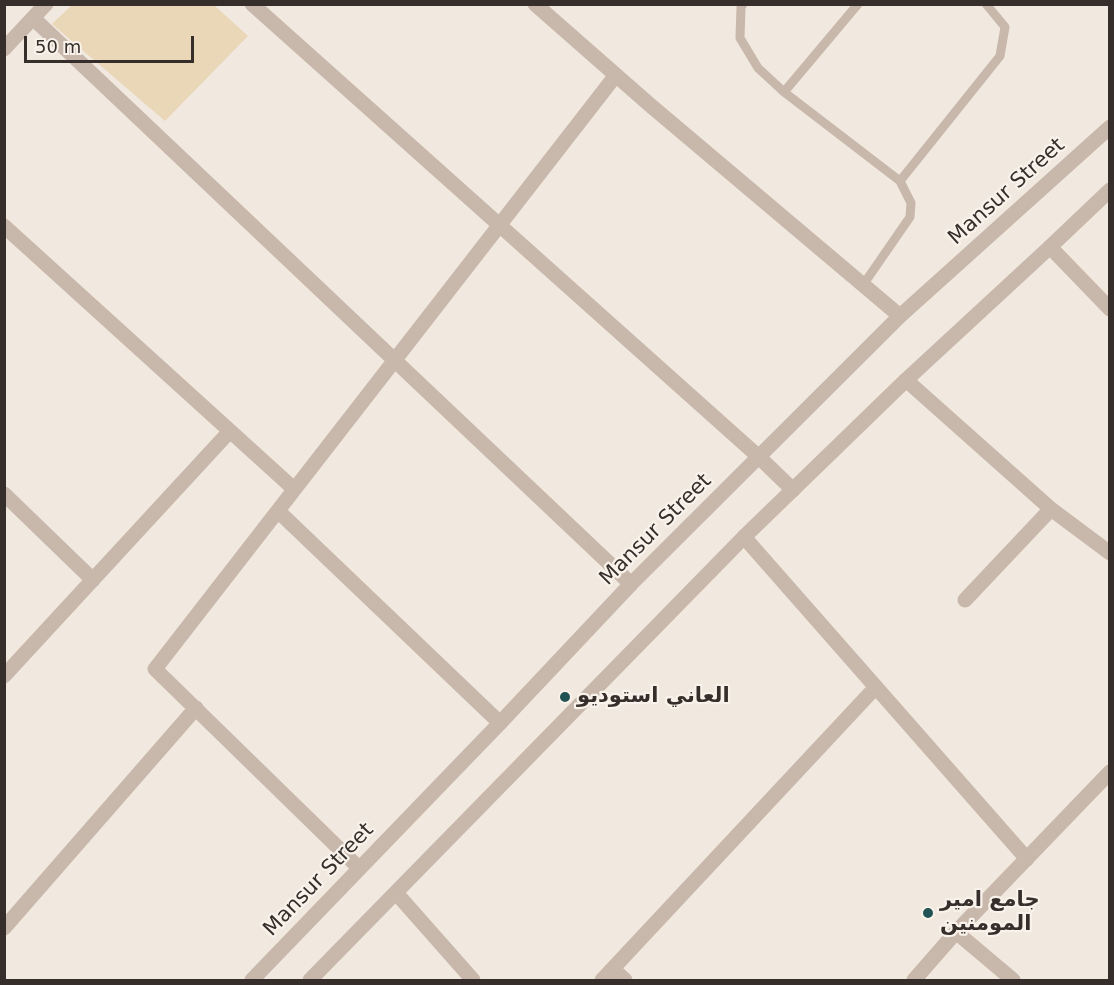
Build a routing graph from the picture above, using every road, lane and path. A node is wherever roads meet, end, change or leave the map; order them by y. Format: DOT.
graph roads {
  1 [pos="46,4"];
  2 [pos="252,4"];
  3 [pos="535,4"];
  4 [pos="743,4"];
  5 [pos="858,4"];
  6 [pos="986,4"];
  7 [pos="33,18"];
  8 [pos="4,49"];
  9 [pos="616,75"];
  10 [pos="784,92"];
  11 [pos="1110,128"];
  12 [pos="900,181"];
  13 [pos="1110,190"];
  14 [pos="4,226"];
  15 [pos="499,226"];
  16 [pos="1050,247"];
  17 [pos="863,285"];
  18 [pos="1110,309"];
  19 [pos="900,316"];
  20 [pos="395,360"];
  21 [pos="906,380"];
  22 [pos="230,431"];
  23 [pos="759,457"];
  24 [pos="294,489"];
  25 [pos="793,490"];
  26 [pos="4,494"];
  27 [pos="1052,509"];
  28 [pos="278,511"];
  29 [pos="744,537"];
  30 [pos="1110,553"];
  31 [pos="93,580"];
  32 [pos="631,584"];
  33 [pos="965,600"];
  34 [pos="4,676"];
  35 [pos="875,688"];
  36 [pos="196,708"];
  37 [pos="500,723"];
  38 [pos="1110,772"];
  39 [pos="1027,859"];
  40 [pos="359,868"];
  41 [pos="397,894"];
  42 [pos="4,928"];
  43 [pos="956,932"];
  44 [pos="613,969"];
  45 [pos="252,981"];
  46 [pos="310,981"];
  47 [pos="473,981"];
  48 [pos="602,981"];
  49 [pos="625,981"];
  50 [pos="914,981"];
  51 [pos="1013,981"];
  1 -- 7 [label="street"];
  2 -- 15 [label="street"];
  3 -- 9 [label="street"];
  4 -- 10 [label="lane"];
  5 -- 10 [label="lane"];
  6 -- 12 [label="lane"];
  7 -- 8 [label="street"];
  7 -- 20 [label="street"];
  9 -- 15 [label="street"];
  9 -- 17 [label="street"];
  10 -- 12 [label="lane"];
  11 -- 19 [label="street, Mansur Street"];
  12 -- 17 [label="lane"];
  13 -- 16 [label="street"];
  14 -- 22 [label="street"];
  15 -- 20 [label="street"];
  15 -- 23 [label="street"];
  16 -- 18 [label="street"];
  16 -- 21 [label="street"];
  17 -- 19 [label="street"];
  19 -- 23 [label="street, Mansur Street"];
  20 -- 24 [label="street"];
  20 -- 32 [label="street"];
  21 -- 25 [label="street"];
  21 -- 27 [label="street"];
  22 -- 24 [label="street"];
  22 -- 31 [label="street"];
  23 -- 25 [label="street"];
  23 -- 32 [label="street, Mansur Street"];
  24 -- 28 [label="street"];
  25 -- 29 [label="street"];
  26 -- 31 [label="street"];
  27 -- 30 [label="street"];
  27 -- 33 [label="street"];
  28 -- 36 [label="street"];
  28 -- 37 [label="street"];
  29 -- 35 [label="street"];
  29 -- 41 [label="street"];
  31 -- 34 [label="street"];
  32 -- 37 [label="street, Mansur Street"];
  35 -- 39 [label="street"];
  35 -- 44 [label="street"];
  36 -- 40 [label="street"];
  36 -- 42 [label="street"];
  37 -- 40 [label="street, Mansur Street"];
  38 -- 39 [label="street"];
  39 -- 43 [label="street"];
  40 -- 45 [label="street, Mansur Street"];
  41 -- 46 [label="street"];
  41 -- 47 [label="street"];
  43 -- 50 [label="street"];
  43 -- 51 [label="street"];
  44 -- 48 [label="street"];
  44 -- 49 [label="street"];
}
